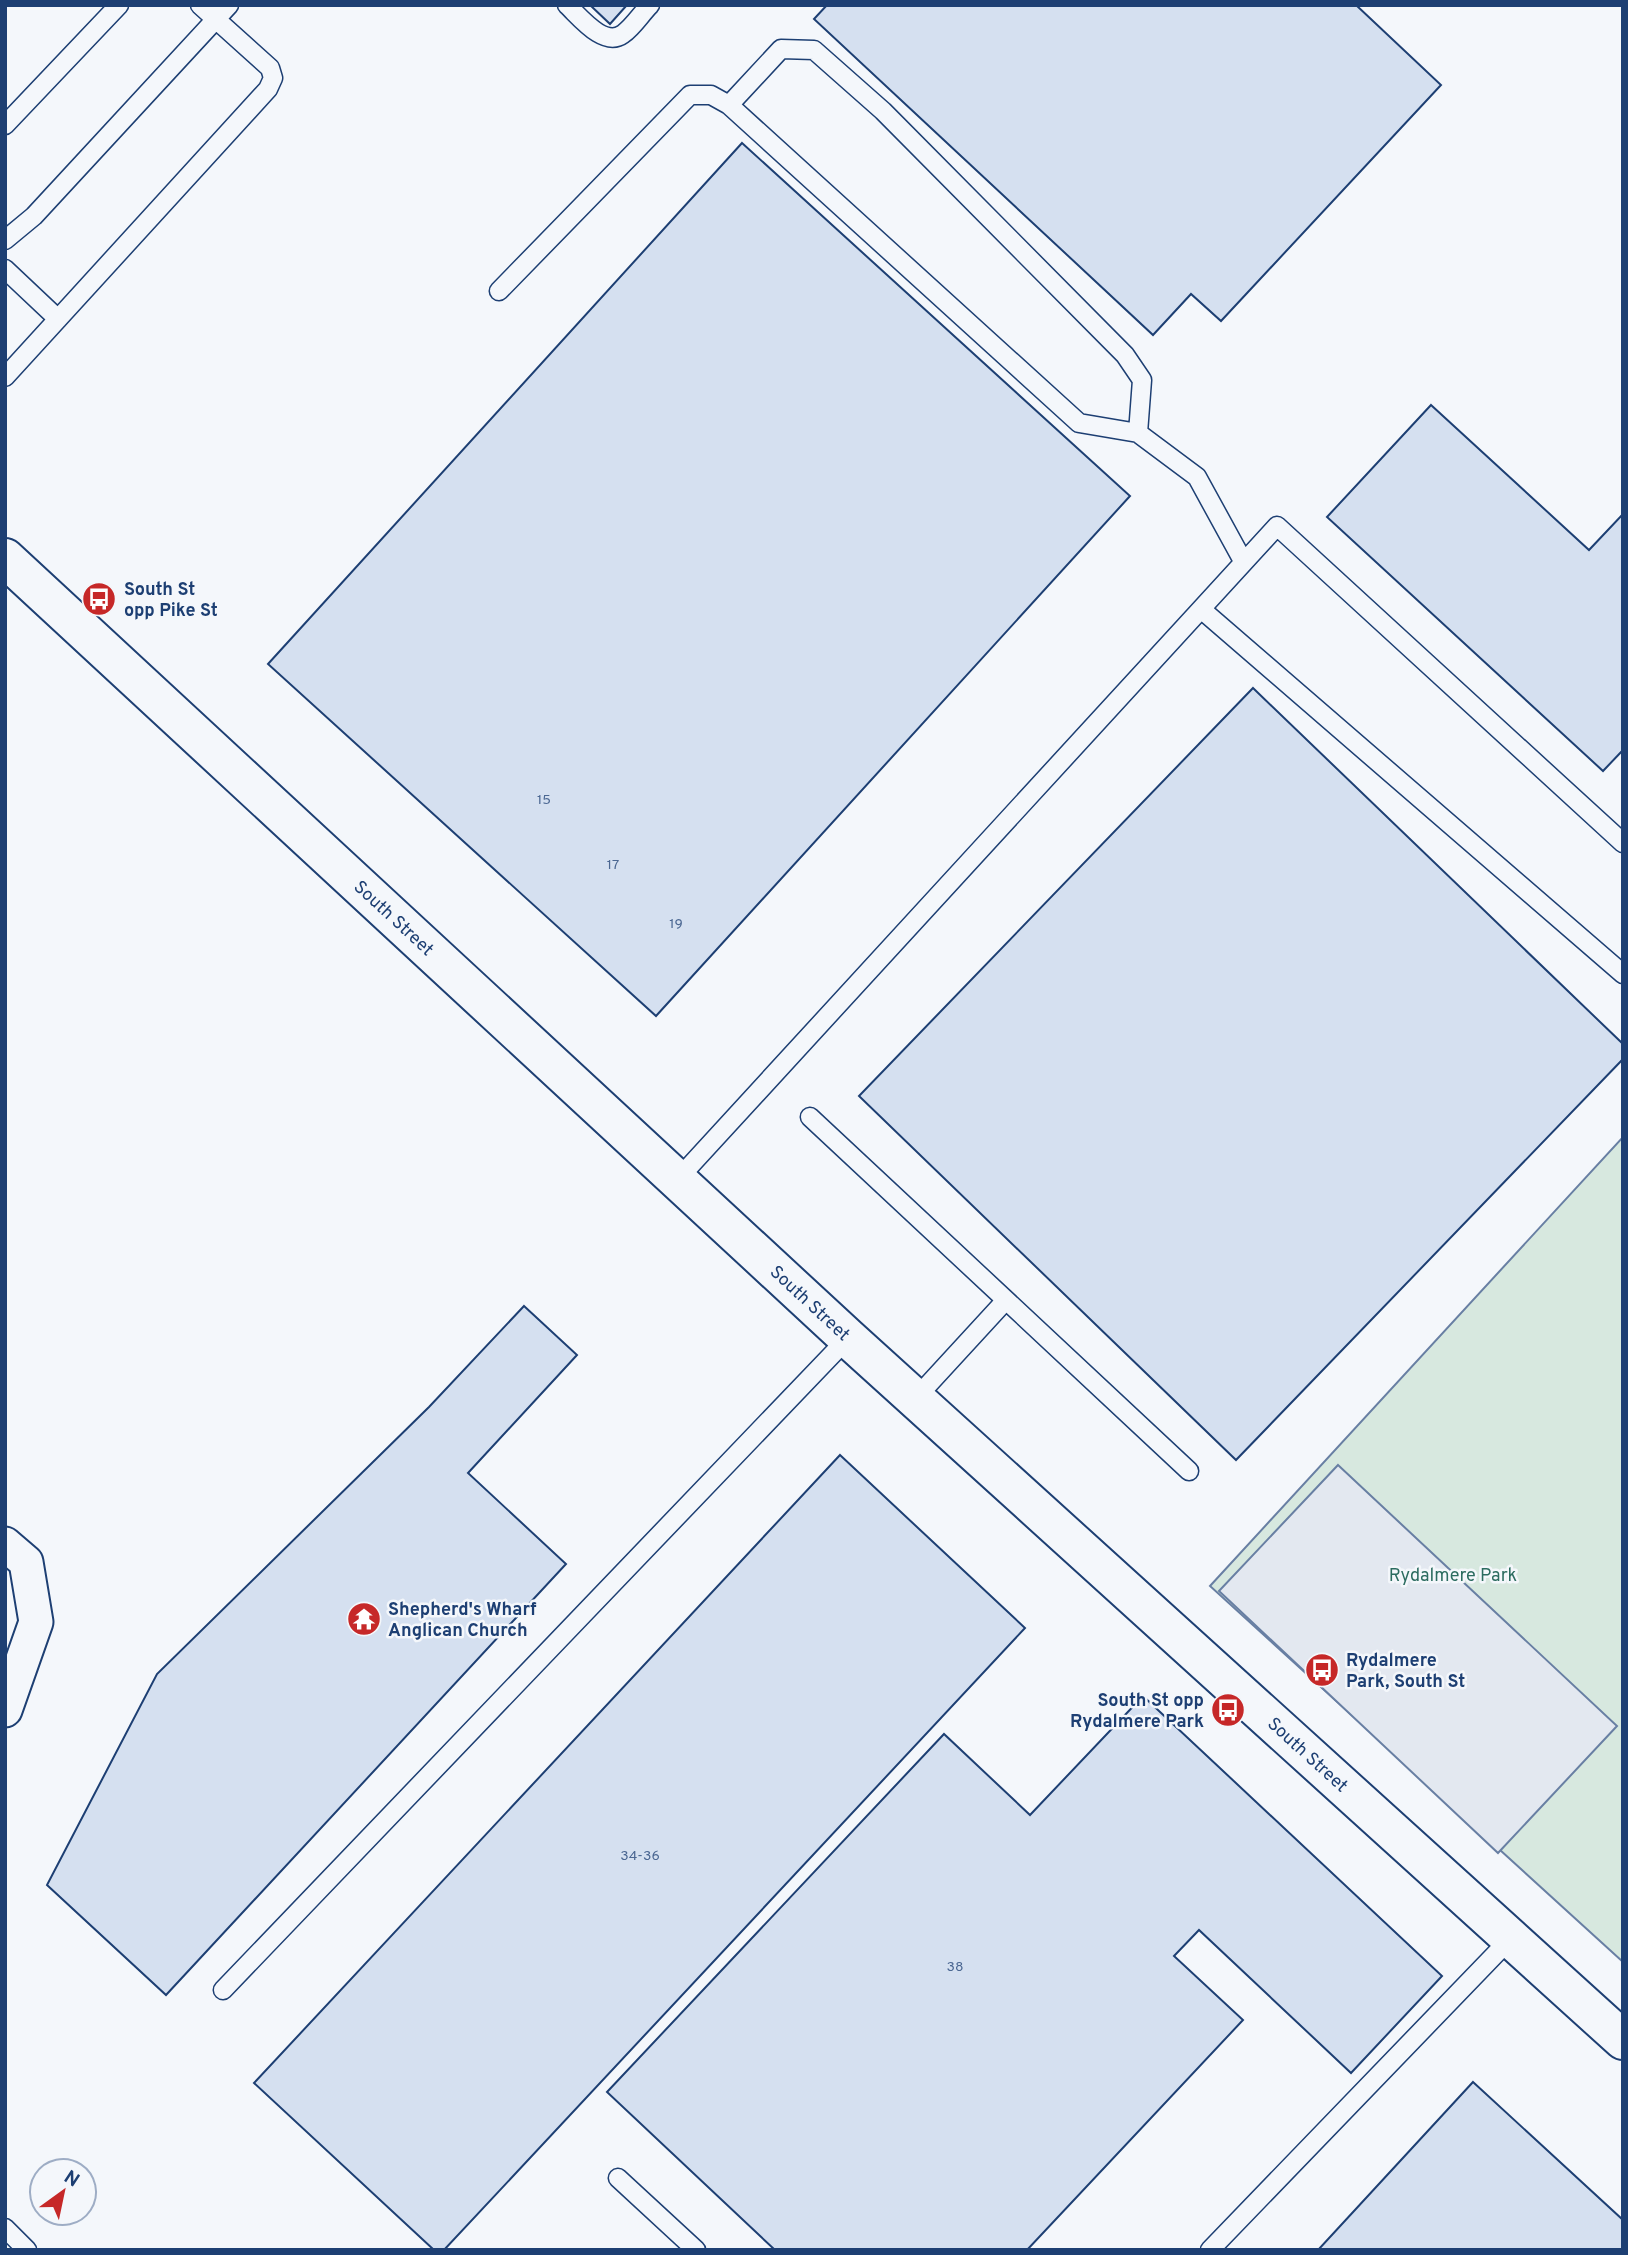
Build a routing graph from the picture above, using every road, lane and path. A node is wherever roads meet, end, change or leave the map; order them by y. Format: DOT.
graph roads {
  1 [pos="119,5"];
  2 [pos="200,5"];
  3 [pos="229,5"];
  4 [pos="567,5"];
  5 [pos="650,5"];
  6 [pos="216,20"];
  7 [pos="729,105"];
  8 [pos="5,125"];
  9 [pos="5,240"];
  10 [pos="5,269"];
  11 [pos="499,291"];
  12 [pos="58,319"];
  13 [pos="5,377"];
  14 [pos="1138,433"];
  15 [pos="5,558"];
  16 [pos="1243,561"];
  17 [pos="1201,609"];
  18 [pos="1623,843"];
  19 [pos="1623,974"];
  20 [pos="810,1117"];
  21 [pos="677,1180"];
  22 [pos="1006,1300"];
  23 [pos="848,1339"];
  24 [pos="915,1399"];
  25 [pos="1189,1471"];
  26 [pos="5,1544"];
  27 [pos="5,1710"];
  28 [pos="1511,1938"];
  29 [pos="223,1990"];
  30 [pos="1623,2040"];
  31 [pos="618,2178"];
  32 [pos="5,2228"];
  33 [pos="27,2250"];
  34 [pos="696,2250"];
  35 [pos="1210,2250"];
  1 -- 8 [label="lane"];
  2 -- 6 [label="lane"];
  3 -- 6 [label="lane"];
  4 -- 5 [label="lane"];
  6 -- 9 [label="lane"];
  6 -- 12 [label="lane"];
  7 -- 11 [label="lane"];
  7 -- 14 [label="lane"];
  7 -- 14 [label="lane"];
  10 -- 12 [label="lane"];
  12 -- 13 [label="lane"];
  14 -- 16 [label="lane"];
  15 -- 21 [label="street, South Street"];
  16 -- 17 [label="lane"];
  16 -- 18 [label="lane"];
  17 -- 19 [label="lane"];
  17 -- 21 [label="lane"];
  20 -- 22 [label="lane"];
  21 -- 23 [label="street, South Street"];
  22 -- 24 [label="lane"];
  22 -- 25 [label="lane"];
  23 -- 24 [label="street, South Street"];
  23 -- 29 [label="lane"];
  24 -- 28 [label="street, South Street"];
  26 -- 27 [label="street"];
  28 -- 30 [label="street, South Street"];
  28 -- 35 [label="lane"];
  31 -- 34 [label="lane"];
  32 -- 33 [label="lane"];
}
